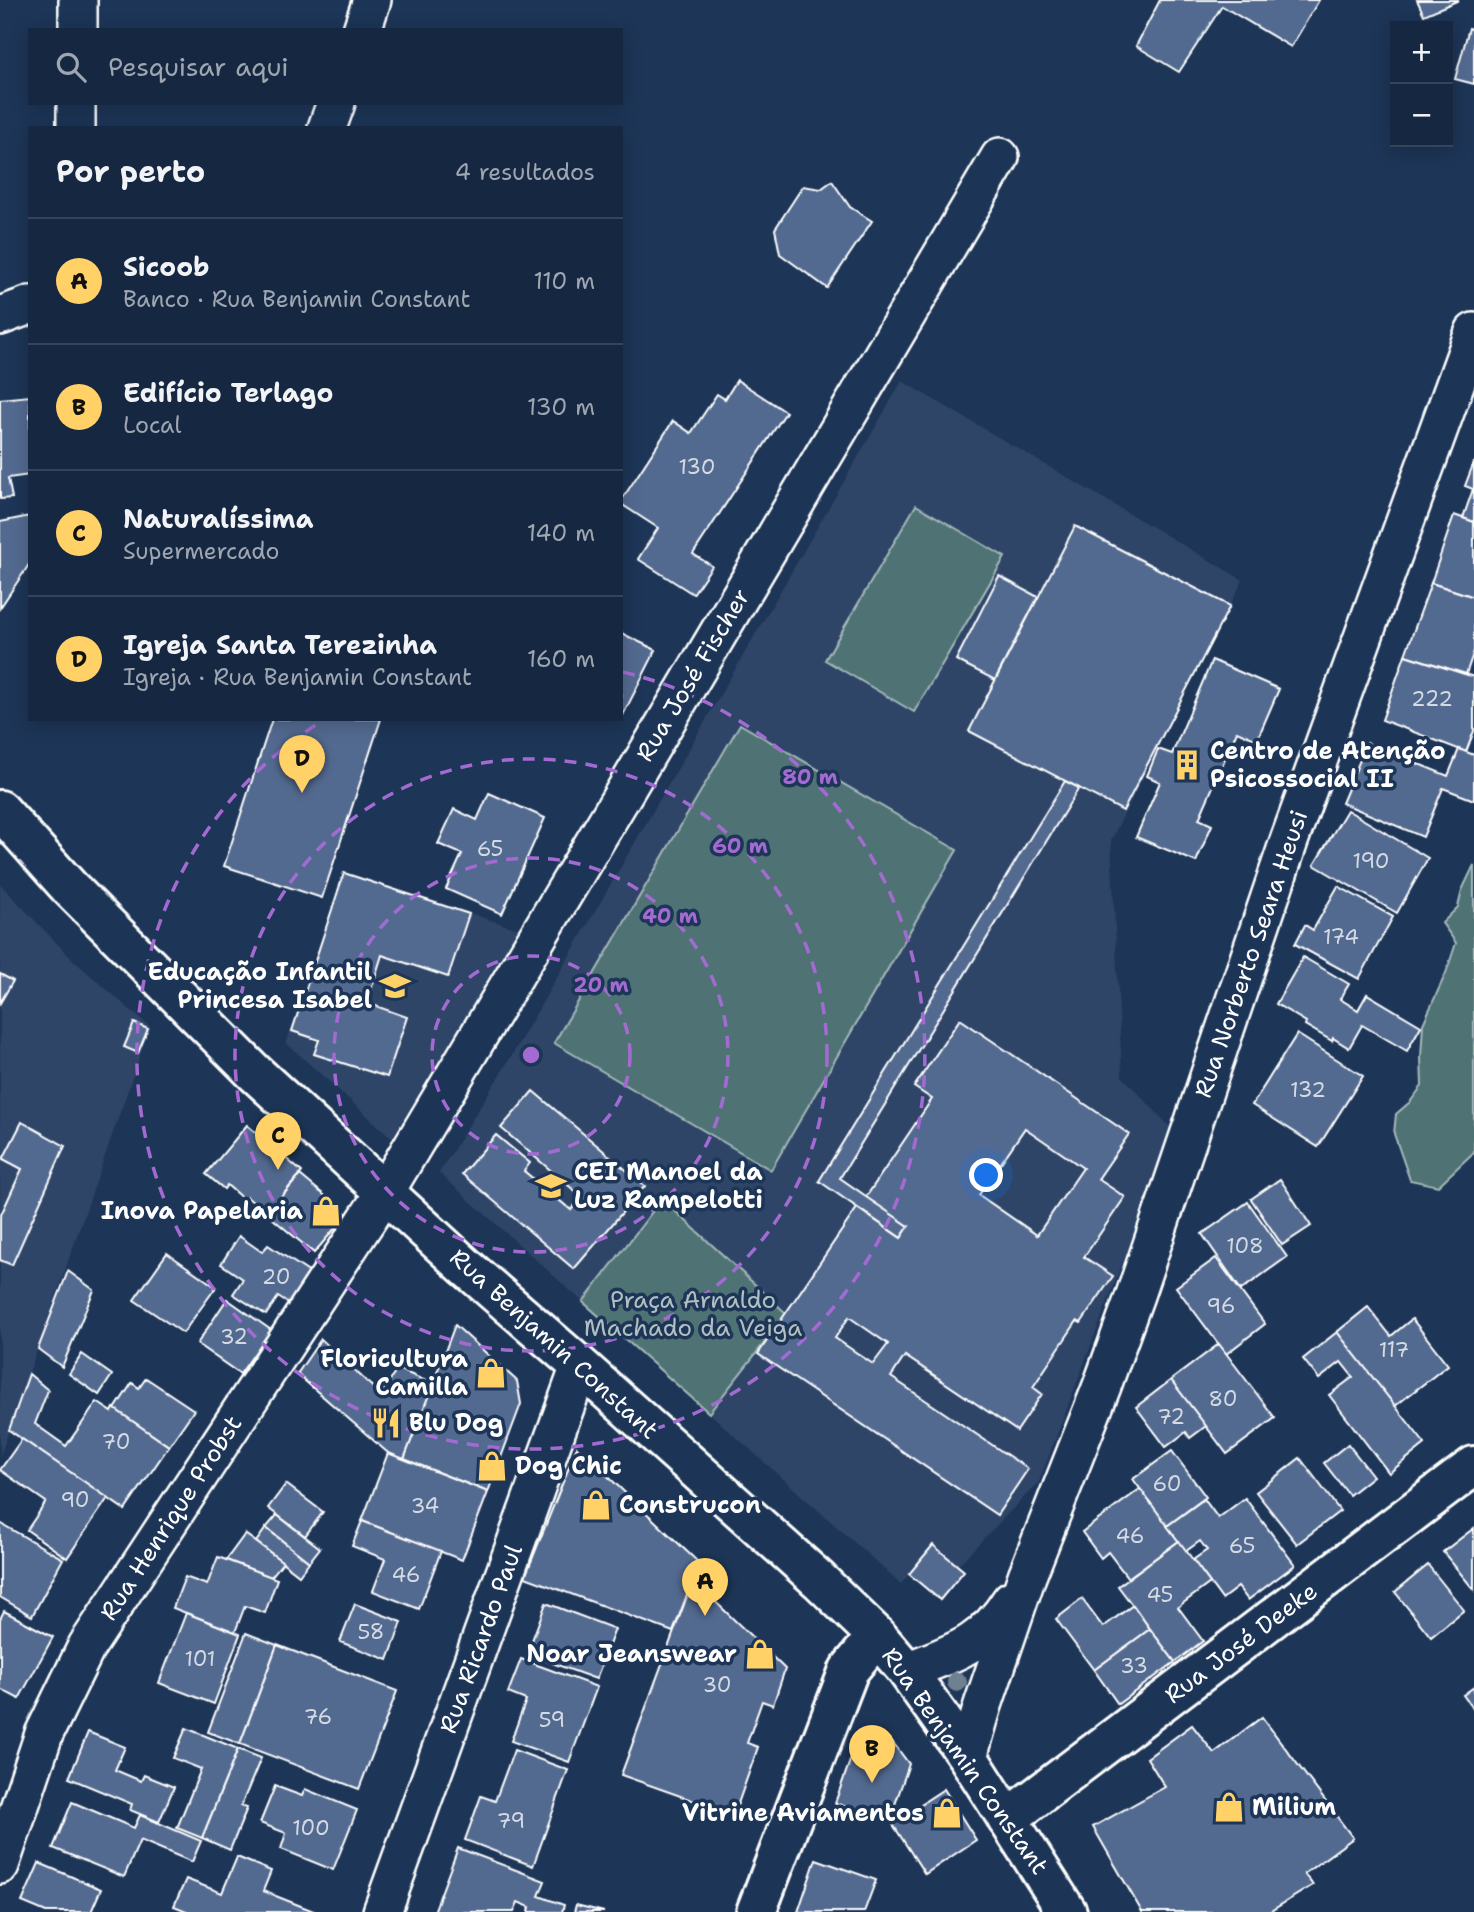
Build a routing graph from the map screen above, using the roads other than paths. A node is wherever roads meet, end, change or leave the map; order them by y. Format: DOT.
graph roads {
  1 [pos="78,0"];
  2 [pos="372,0"];
  3 [pos="78,28"];
  4 [pos="363,28"];
  5 [pos="76,105"];
  6 [pos="335,105"];
  7 [pos="76,126"];
  8 [pos="328,126"];
  9 [pos="1000,157"];
  10 [pos="28,306"];
  11 [pos="0,316"];
  12 [pos="1474,332"];
  13 [pos="0,810"];
  14 [pos="385,1192"];
  15 [pos="580,1366"];
  16 [pos="1474,1466"];
  17 [pos="1027,1576"];
  18 [pos="877,1636"];
  19 [pos="907,1671"];
  20 [pos="968,1757"];
  21 [pos="1007,1819"];
  22 [pos="0,1865"];
  23 [pos="382,1912"];
  24 [pos="756,1912"];
  25 [pos="1066,1912"];
  1 -- 3 [label="street"];
  2 -- 4 [label="street"];
  5 -- 7 [label="street"];
  6 -- 8 [label="street"];
  9 -- 14 [label="street, Rua José Fischer"];
  10 -- 11 [label="street"];
  12 -- 17 [label="street, Rua Norberto Seara Heusi"];
  13 -- 14 [label="main road, Rua Benjamin Constant"];
  14 -- 15 [label="main road, Rua Benjamin Constant"];
  14 -- 22 [label="street, Rua Henrique Probst"];
  15 -- 18 [label="main road, Rua Benjamin Constant"];
  15 -- 23 [label="street, Rua Ricardo Paul"];
  16 -- 21 [label="main road, Rua José Deeke"];
  17 -- 19 [label="street, Rua Norberto Seara Heusi"];
  17 -- 20 [label="street, Rua Norberto Seara Heusi"];
  18 -- 19 [label="main road, Rua Benjamin Constant"];
  18 -- 24 [label="main road"];
  19 -- 20 [label="main road, Rua Benjamin Constant"];
  20 -- 21 [label="main road, Rua Benjamin Constant"];
  21 -- 25 [label="main road, Rua Benjamin Constant"];
}
